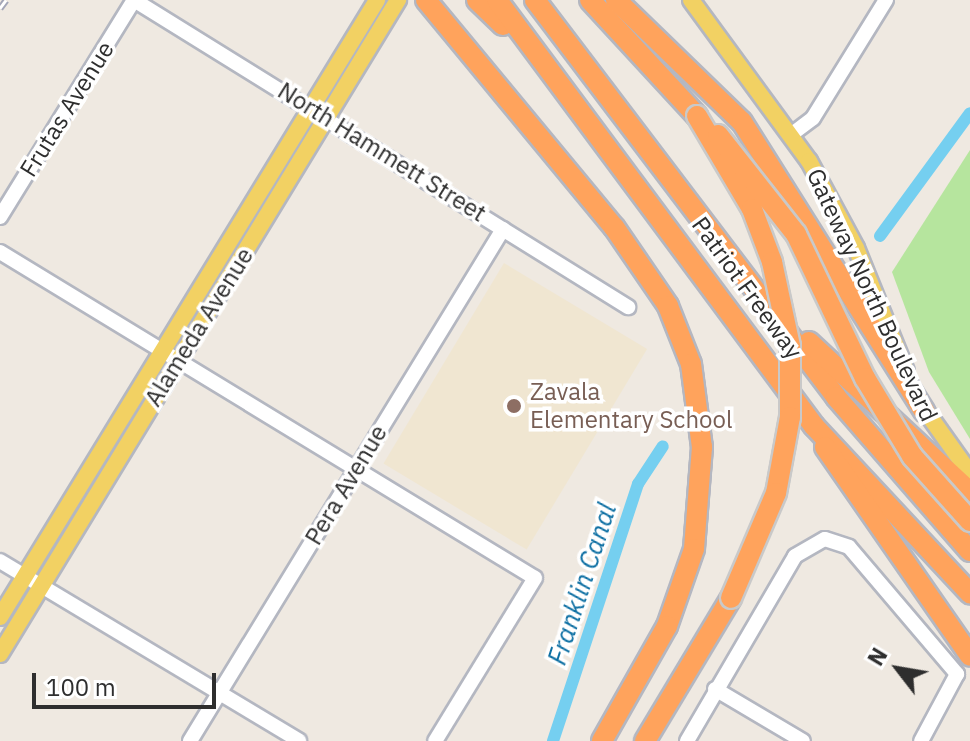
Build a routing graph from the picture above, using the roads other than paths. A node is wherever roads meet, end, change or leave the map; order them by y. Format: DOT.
graph roads {
  1 [pos="134,0"];
  2 [pos="377,0"];
  3 [pos="398,0"];
  4 [pos="426,0"];
  5 [pos="477,0"];
  6 [pos="497,0"];
  7 [pos="535,0"];
  8 [pos="590,0"];
  9 [pos="616,0"];
  10 [pos="691,0"];
  11 [pos="886,0"];
  12 [pos="542,63"];
  13 [pos="311,108"];
  14 [pos="697,116"];
  15 [pos="327,118"];
  16 [pos="792,134"];
  17 [pos="0,217"];
  18 [pos="503,229"];
  19 [pos="0,252"];
  20 [pos="756,287"];
  21 [pos="628,307"];
  22 [pos="162,353"];
  23 [pos="177,362"];
  24 [pos="924,411"];
  25 [pos="814,426"];
  26 [pos="356,469"];
  27 [pos="970,473"];
  28 [pos="970,492"];
  29 [pos="970,521"];
  30 [pos="970,551"];
  31 [pos="0,561"];
  32 [pos="25,577"];
  33 [pos="40,587"];
  34 [pos="970,593"];
  35 [pos="0,617"];
  36 [pos="0,654"];
  37 [pos="970,656"];
  38 [pos="715,689"];
  39 [pos="219,693"];
  40 [pos="190,741"];
  41 [pos="299,741"];
  42 [pos="435,741"];
  43 [pos="602,741"];
  44 [pos="645,741"];
  45 [pos="687,741"];
  46 [pos="803,741"];
  47 [pos="921,741"];
  1 -- 13 [label="street, North Hammett Street"];
  1 -- 17 [label="street, Frutas Avenue"];
  2 -- 13 [label="main road, Alameda Avenue"];
  3 -- 15 [label="main road, Alameda Avenue"];
  4 -- 43 [label="highway"];
  5 -- 12 [label="highway"];
  6 -- 12 [label="highway, Patriot Freeway"];
  7 -- 20 [label="highway, Patriot Freeway"];
  8 -- 14 [label="highway"];
  9 -- 24 [label="highway"];
  10 -- 16 [label="main road, Gateway North Boulevard"];
  11 -- 16 [label="street"];
  12 -- 25 [label="highway, Patriot Freeway"];
  13 -- 15 [label="street, North Hammett Street"];
  13 -- 22 [label="main road, Alameda Avenue"];
  14 -- 29 [label="highway, bridge"];
  14 -- 44 [label="highway, bridge"];
  15 -- 18 [label="street, North Hammett Street"];
  15 -- 23 [label="main road, Alameda Avenue"];
  16 -- 24 [label="main road, Gateway North Boulevard"];
  18 -- 21 [label="street, North Hammett Street"];
  18 -- 26 [label="street, Pera Avenue"];
  19 -- 22 [label="street"];
  20 -- 28 [label="highway"];
  20 -- 30 [label="highway, Patriot Freeway"];
  22 -- 23 [label="street"];
  22 -- 32 [label="main road, Alameda Avenue"];
  23 -- 26 [label="street"];
  23 -- 33 [label="main road, Alameda Avenue"];
  24 -- 27 [label="main road, Gateway North Boulevard"];
  25 -- 34 [label="highway, Patriot Freeway"];
  25 -- 37 [label="highway"];
  26 -- 39 [label="street, Pera Avenue"];
  26 -- 42 [label="street"];
  31 -- 32 [label="street"];
  32 -- 33 [label="street"];
  32 -- 35 [label="main road, Alameda Avenue"];
  33 -- 36 [label="main road, Alameda Avenue"];
  33 -- 39 [label="street"];
  38 -- 45 [label="street"];
  38 -- 46 [label="street"];
  38 -- 47 [label="street"];
  39 -- 40 [label="street, Pera Avenue"];
  39 -- 41 [label="street"];
}
